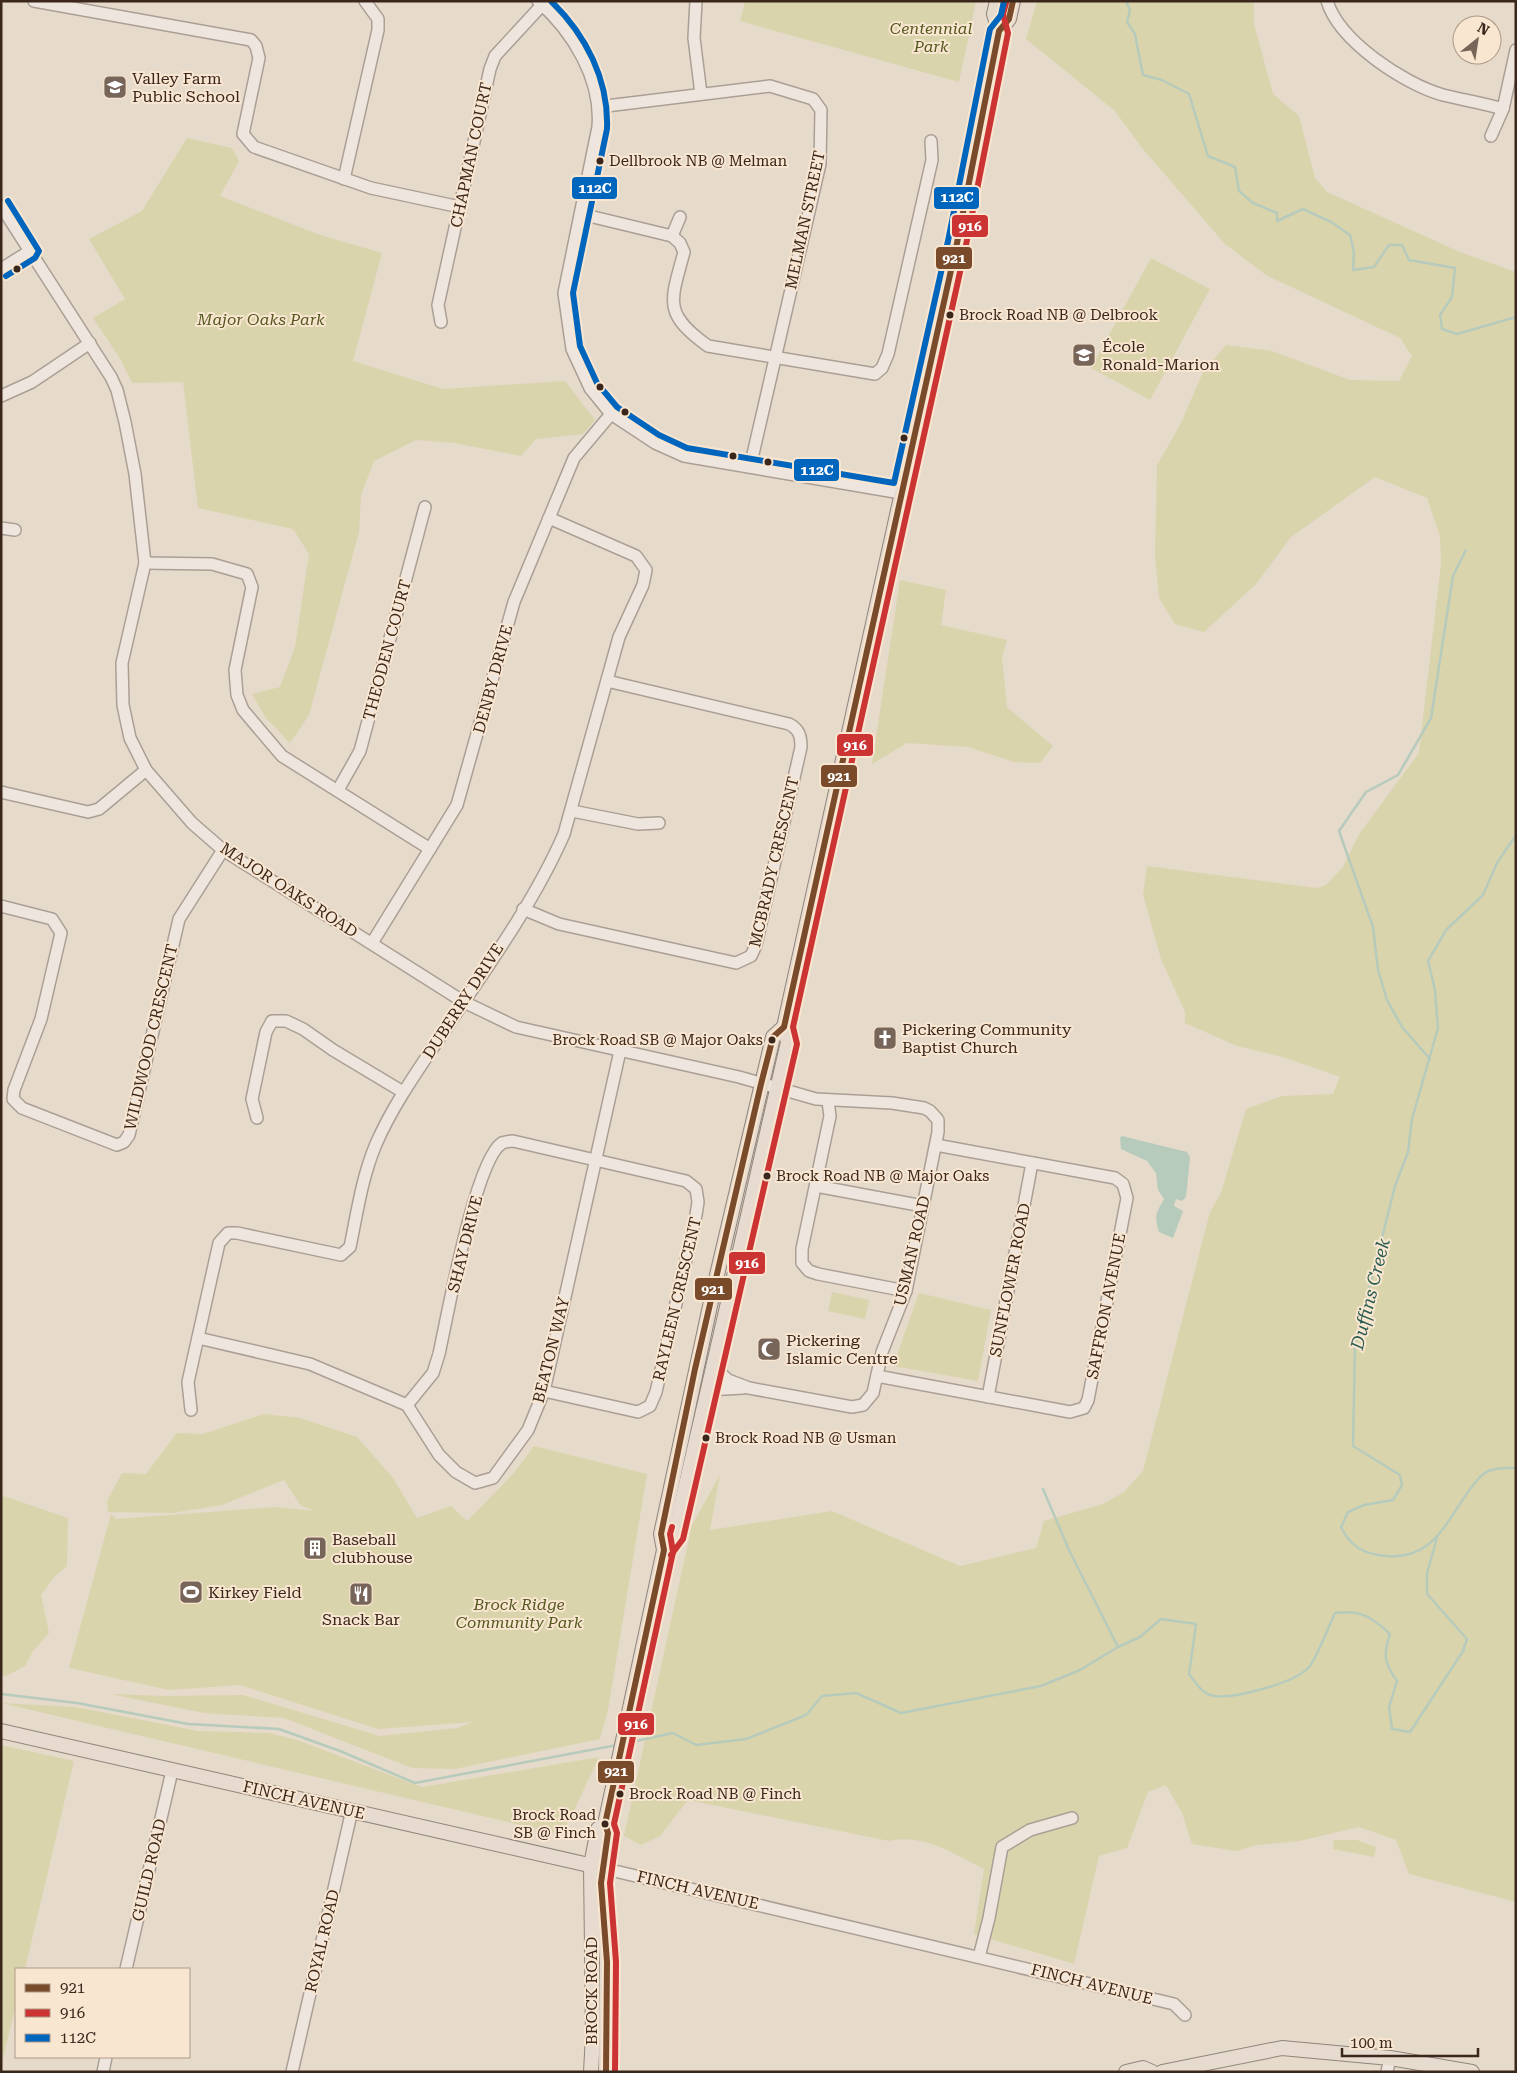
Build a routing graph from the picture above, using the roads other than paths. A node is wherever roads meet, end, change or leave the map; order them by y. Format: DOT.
graph roads {
  1 [pos="34,1"];
  2 [pos="365,1"];
  3 [pos="696,1"];
  4 [pos="997,1"];
  5 [pos="1013,1"];
  6 [pos="1327,1"];
  7 [pos="540,3"];
  8 [pos="999,31"];
  9 [pos="1516,50"];
  10 [pos="701,94"];
  11 [pos="598,107"];
  12 [pos="1503,109"];
  13 [pos="1491,136"];
  14 [pos="930,141"];
  15 [pos="344,178"];
  16 [pos="1,206"];
  17 [pos="460,207"];
  18 [pos="581,214"];
  19 [pos="680,217"];
  20 [pos="672,236"];
  21 [pos="30,251"];
  22 [pos="1,269"];
  23 [pos="441,322"];
  24 [pos="90,343"];
  25 [pos="776,358"];
  26 [pos="1,396"];
  27 [pos="611,414"];
  28 [pos="750,467"];
  29 [pos="901,493"];
  30 [pos="425,506"];
  31 [pos="549,518"];
  32 [pos="1,528"];
  33 [pos="15,530"];
  34 [pos="145,562"];
  35 [pos="607,681"];
  36 [pos="146,770"];
  37 [pos="338,790"];
  38 [pos="1,792"];
  39 [pos="572,811"];
  40 [pos="659,823"];
  41 [pos="430,849"];
  42 [pos="223,850"];
  43 [pos="1,906"];
  44 [pos="523,909"];
  45 [pos="372,943"];
  46 [pos="464,1002"];
  47 [pos="784,1028"];
  48 [pos="620,1051"];
  49 [pos="761,1084"];
  50 [pos="777,1089"];
  51 [pos="403,1092"];
  52 [pos="828,1101"];
  53 [pos="257,1118"];
  54 [pos="936,1145"];
  55 [pos="595,1160"];
  56 [pos="1032,1163"];
  57 [pos="816,1186"];
  58 [pos="923,1206"];
  59 [pos="906,1291"];
  60 [pos="198,1338"];
  61 [pos="713,1366"];
  62 [pos="695,1369"];
  63 [pos="877,1376"];
  64 [pos="749,1388"];
  65 [pos="706,1390"];
  66 [pos="544,1392"];
  67 [pos="988,1397"];
  68 [pos="407,1405"];
  69 [pos="191,1410"];
  70 [pos="664,1550"];
  71 [pos="1,1731"];
  72 [pos="172,1771"];
  73 [pos="352,1810"];
  74 [pos="1072,1818"];
  75 [pos="596,1866"];
  76 [pos="978,1957"];
  77 [pos="126,1968"];
  78 [pos="1185,2015"];
  79 [pos="106,2058"];
  80 [pos="1389,2065"];
  81 [pos="103,2072"];
  82 [pos="292,2072"];
  83 [pos="591,2072"];
  84 [pos="606,2072"];
  85 [pos="1126,2072"];
  86 [pos="1152,2072"];
  87 [pos="1162,2072"];
  88 [pos="1472,2072"];
  1 -- 15 [label="street"];
  2 -- 15 [label="street"];
  3 -- 10 [label="street"];
  4 -- 8 [label="main road, BROCK ROAD"];
  5 -- 8 [label="main road, BROCK ROAD"];
  6 -- 12 [label="street"];
  7 -- 11 [label="street"];
  7 -- 17 [label="street, CHAPMAN COURT"];
  8 -- 29 [label="main road, BROCK ROAD"];
  9 -- 12 [label="street"];
  10 -- 11 [label="street, MELMAN STREET"];
  10 -- 25 [label="street, MELMAN STREET"];
  11 -- 18 [label="street"];
  12 -- 13 [label="street"];
  14 -- 25 [label="street"];
  15 -- 17 [label="street"];
  16 -- 21 [label="street, MAJOR OAKS ROAD"];
  17 -- 23 [label="street, CHAPMAN COURT"];
  18 -- 20 [label="street"];
  18 -- 27 [label="street"];
  19 -- 20 [label="street"];
  20 -- 25 [label="street"];
  21 -- 22 [label="street"];
  21 -- 24 [label="street, MAJOR OAKS ROAD"];
  24 -- 26 [label="street"];
  24 -- 34 [label="street, MAJOR OAKS ROAD"];
  25 -- 28 [label="street, MELMAN STREET"];
  27 -- 28 [label="street"];
  27 -- 31 [label="street, DENBY DRIVE"];
  28 -- 29 [label="street"];
  29 -- 47 [label="main road, BROCK ROAD"];
  30 -- 37 [label="street, THEODEN COURT"];
  31 -- 35 [label="street, DUBERRY DRIVE"];
  31 -- 41 [label="street, DENBY DRIVE"];
  32 -- 33 [label="street"];
  34 -- 36 [label="street, MAJOR OAKS ROAD"];
  34 -- 37 [label="street"];
  35 -- 39 [label="street, DUBERRY DRIVE"];
  35 -- 44 [label="street, MCBRADY CRESCENT"];
  36 -- 38 [label="street"];
  36 -- 42 [label="street, MAJOR OAKS ROAD"];
  37 -- 41 [label="street"];
  39 -- 40 [label="street"];
  39 -- 44 [label="street, DUBERRY DRIVE"];
  41 -- 45 [label="street, DENBY DRIVE"];
  42 -- 43 [label="street, WILDWOOD CRESCENT"];
  42 -- 45 [label="street, MAJOR OAKS ROAD"];
  44 -- 46 [label="street, DUBERRY DRIVE"];
  45 -- 46 [label="street, MAJOR OAKS ROAD"];
  46 -- 48 [label="street, MAJOR OAKS ROAD"];
  46 -- 51 [label="street, DUBERRY DRIVE"];
  47 -- 49 [label="main road, BROCK ROAD"];
  47 -- 50 [label="main road, BROCK ROAD"];
  48 -- 49 [label="street, MAJOR OAKS ROAD"];
  48 -- 55 [label="street, BEATON WAY"];
  49 -- 50 [label="street, MAJOR OAKS ROAD"];
  49 -- 62 [label="main road, BROCK ROAD"];
  50 -- 52 [label="street, MAJOR OAKS ROAD"];
  50 -- 61 [label="main road, BROCK ROAD"];
  51 -- 53 [label="street"];
  51 -- 60 [label="street, DUBERRY DRIVE"];
  52 -- 54 [label="street, USMAN ROAD"];
  52 -- 57 [label="street"];
  54 -- 56 [label="street, SAFFRON AVENUE"];
  54 -- 58 [label="street, USMAN ROAD"];
  55 -- 66 [label="street, BEATON WAY"];
  55 -- 66 [label="street, RAYLEEN CRESCENT"];
  55 -- 68 [label="street, SHAY DRIVE"];
  56 -- 67 [label="street, SUNFLOWER ROAD"];
  56 -- 67 [label="street, SAFFRON AVENUE"];
  57 -- 58 [label="street"];
  57 -- 59 [label="street"];
  58 -- 59 [label="street, USMAN ROAD"];
  59 -- 63 [label="street, USMAN ROAD"];
  60 -- 68 [label="street"];
  60 -- 69 [label="street, DUBERRY DRIVE"];
  61 -- 64 [label="street, USMAN ROAD"];
  61 -- 65 [label="main road, BROCK ROAD"];
  62 -- 65 [label="main road"];
  62 -- 70 [label="main road, BROCK ROAD"];
  63 -- 64 [label="street, USMAN ROAD"];
  63 -- 67 [label="street, SAFFRON AVENUE"];
  64 -- 65 [label="street, USMAN ROAD"];
  65 -- 70 [label="main road, BROCK ROAD"];
  66 -- 68 [label="street, BEATON WAY"];
  70 -- 75 [label="main road, BROCK ROAD"];
  71 -- 72 [label="main road, FINCH AVENUE"];
  72 -- 73 [label="main road, FINCH AVENUE"];
  72 -- 77 [label="street, GUILD ROAD"];
  73 -- 75 [label="main road, FINCH AVENUE"];
  73 -- 82 [label="street, ROYAL ROAD"];
  74 -- 76 [label="street"];
  75 -- 76 [label="street, FINCH AVENUE"];
  75 -- 83 [label="main road, BROCK ROAD"];
  75 -- 84 [label="main road, BROCK ROAD"];
  76 -- 78 [label="street, FINCH AVENUE"];
  79 -- 81 [label="street"];
  80 -- 87 [label="main road"];
  80 -- 88 [label="main road"];
  85 -- 86 [label="main road"];
}
